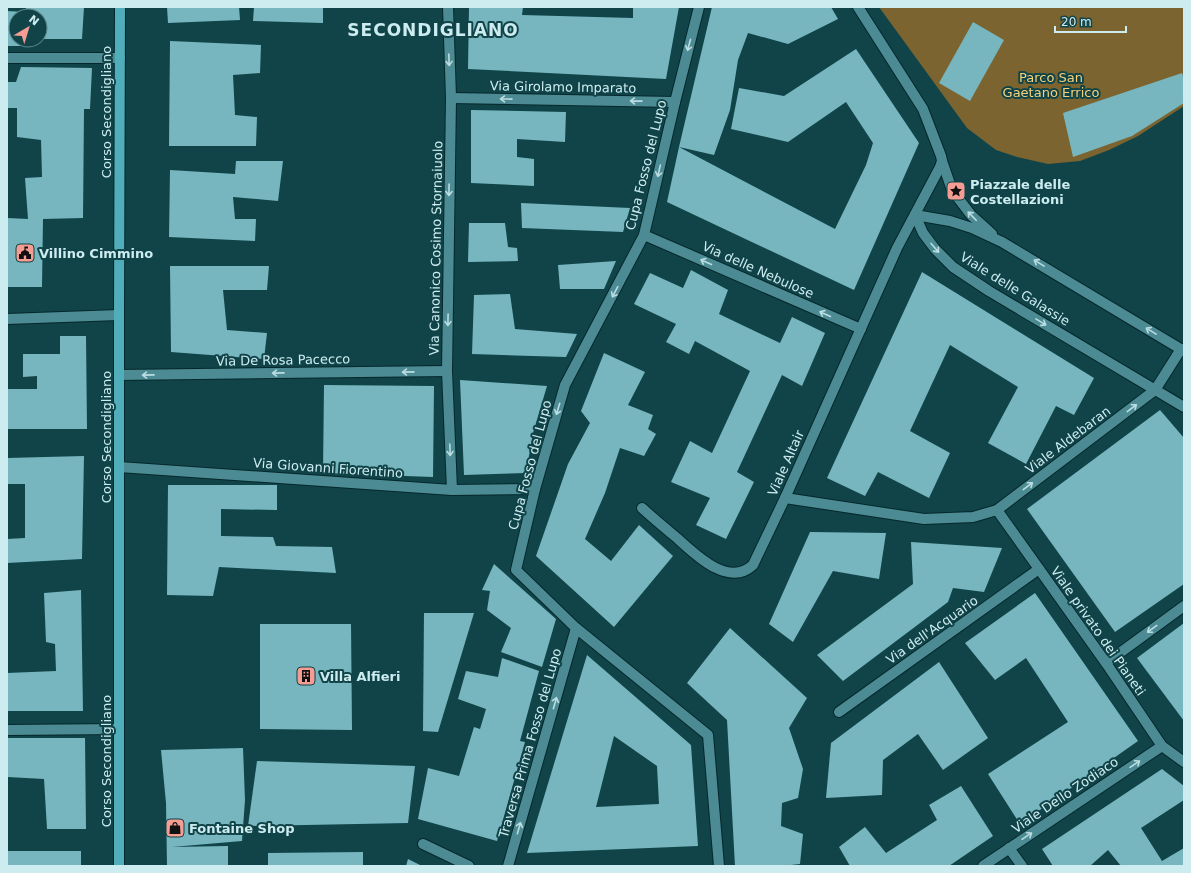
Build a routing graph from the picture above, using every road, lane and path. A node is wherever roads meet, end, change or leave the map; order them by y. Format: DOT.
graph roads {
  1 [pos="120,7"];
  2 [pos="448,7"];
  3 [pos="699,7"];
  4 [pos="858,7"];
  5 [pos="7,58"];
  6 [pos="120,58"];
  7 [pos="451,98"];
  8 [pos="675,102"];
  9 [pos="942,161"];
  10 [pos="915,215"];
  11 [pos="644,235"];
  12 [pos="1002,242"];
  13 [pos="119,315"];
  14 [pos="7,318"];
  15 [pos="861,329"];
  16 [pos="1182,350"];
  17 [pos="447,371"];
  18 [pos="119,375"];
  19 [pos="1155,390"];
  20 [pos="1184,407"];
  21 [pos="119,467"];
  22 [pos="534,489"];
  23 [pos="452,490"];
  24 [pos="785,498"];
  25 [pos="642,508"];
  26 [pos="997,510"];
  27 [pos="1039,570"];
  28 [pos="1184,606"];
  29 [pos="576,628"];
  30 [pos="1106,663"];
  31 [pos="839,712"];
  32 [pos="7,730"];
  33 [pos="119,730"];
  34 [pos="1162,746"];
  35 [pos="1184,762"];
  36 [pos="423,844"];
  37 [pos="1010,848"];
  38 [pos="119,866"];
  39 [pos="469,866"];
  40 [pos="508,866"];
  41 [pos="719,866"];
  42 [pos="983,866"];
  43 [pos="1022,866"];
  1 -- 6 [label="main road, Corso Secondigliano"];
  2 -- 7 [label="street, Via Canonico Cosimo Stornaiuolo, one-way"];
  3 -- 8 [label="street, Cupa Fosso del Lupo, one-way"];
  4 -- 9 [label="street"];
  5 -- 6 [label="street"];
  6 -- 13 [label="main road, Corso Secondigliano"];
  8 -- 7 [label="street, Via Girolamo Imparato, one-way"];
  7 -- 17 [label="street, Via Canonico Cosimo Stornaiuolo, one-way"];
  8 -- 11 [label="street, Cupa Fosso del Lupo, one-way"];
  9 -- 10 [label="street"];
  12 -- 9 [label="street, one-way"];
  10 -- 12 [label="street"];
  10 -- 15 [label="street, Viale Altair"];
  10 -- 19 [label="street, Viale delle Galassie, one-way"];
  15 -- 11 [label="street, Via delle Nebulose, one-way"];
  11 -- 22 [label="street, Cupa Fosso del Lupo, one-way"];
  16 -- 12 [label="street, one-way"];
  13 -- 14 [label="street"];
  13 -- 18 [label="main road, Corso Secondigliano"];
  15 -- 24 [label="street, Viale Altair"];
  16 -- 19 [label="street"];
  17 -- 18 [label="street, Via De Rosa Pacecco, one-way"];
  17 -- 23 [label="street, Via Canonico Cosimo Stornaiuolo, one-way"];
  18 -- 21 [label="main road, Corso Secondigliano"];
  19 -- 20 [label="street, Viale delle Galassie"];
  26 -- 19 [label="street, Viale Aldebaran, one-way"];
  21 -- 23 [label="street, Via Giovanni Fiorentino"];
  21 -- 33 [label="main road, Corso Secondigliano"];
  22 -- 23 [label="street, Via Giovanni Fiorentino"];
  22 -- 29 [label="street, Cupa Fosso del Lupo"];
  24 -- 25 [label="street, Viale Altair"];
  24 -- 26 [label="street"];
  26 -- 27 [label="street, Viale privato dei Pianeti"];
  27 -- 30 [label="street, Viale privato dei Pianeti"];
  27 -- 31 [label="street, Via dell'Acquario"];
  28 -- 30 [label="street, one-way"];
  40 -- 29 [label="street, Traversa Prima Fosso del Lupo, one-way"];
  29 -- 41 [label="street, Cupa Fosso del Lupo"];
  30 -- 34 [label="street, Viale privato dei Pianeti"];
  32 -- 33 [label="street"];
  33 -- 38 [label="main road, Corso Secondigliano"];
  34 -- 35 [label="street, Viale privato dei Pianeti"];
  37 -- 34 [label="street, Viale Dello Zodiaco, one-way"];
  36 -- 39 [label="street"];
  37 -- 42 [label="street, Viale Dello Zodiaco"];
  37 -- 43 [label="street"];
}
